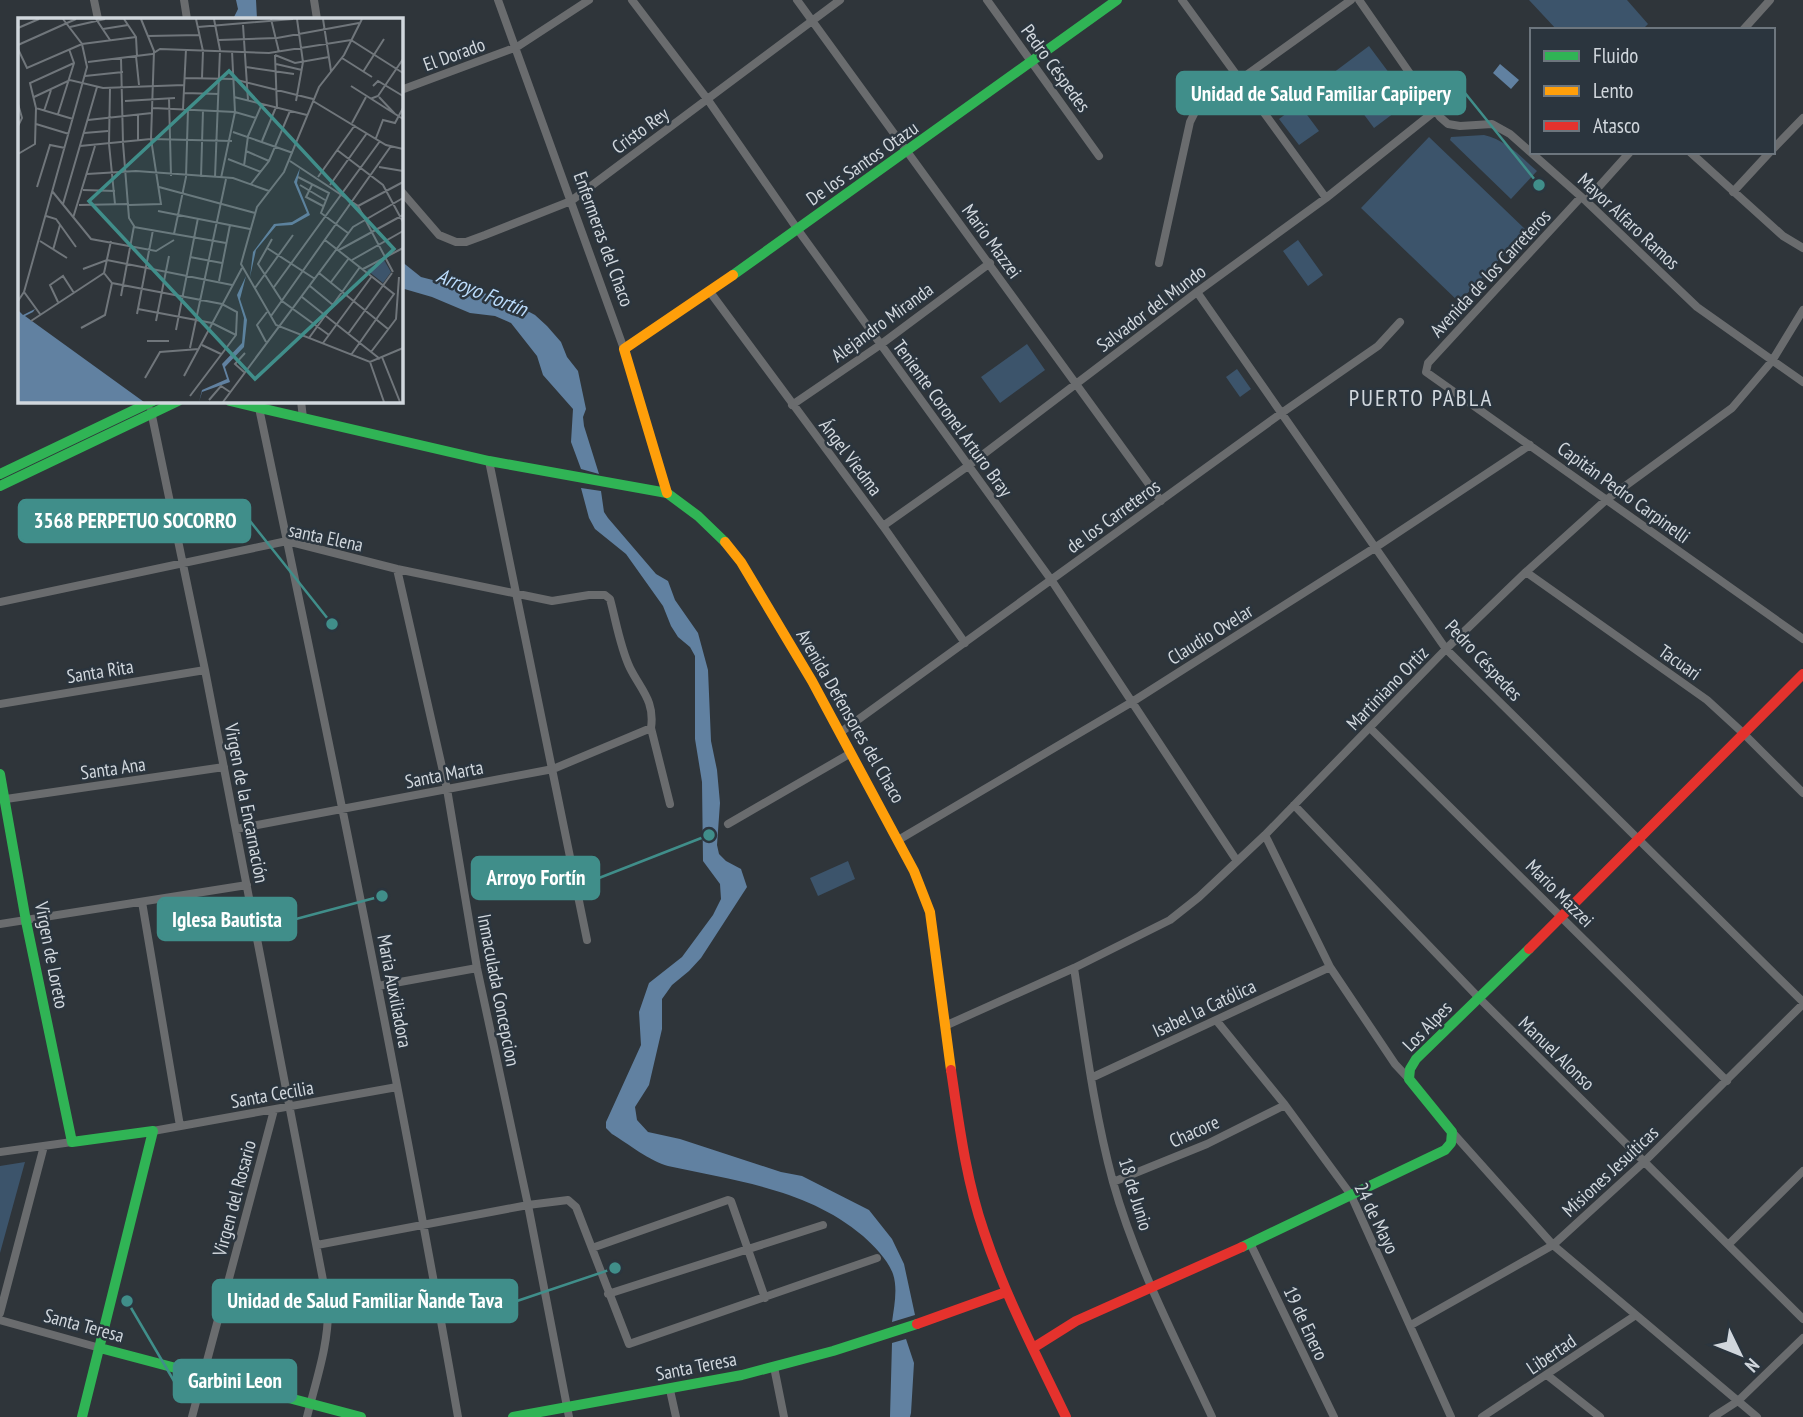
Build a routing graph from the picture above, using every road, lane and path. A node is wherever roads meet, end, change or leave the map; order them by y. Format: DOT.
graph roads {
  1 [pos="94,0"];
  2 [pos="184,0"];
  3 [pos="314,0"];
  4 [pos="498,0"];
  5 [pos="589,0"];
  6 [pos="632,0"];
  7 [pos="797,0"];
  8 [pos="840,0"];
  9 [pos="987,0"];
  10 [pos="1117,0"];
  11 [pos="1182,0"];
  12 [pos="1351,0"];
  13 [pos="1359,0"];
  14 [pos="1770,0"];
  15 [pos="97,18"];
  16 [pos="187,18"];
  17 [pos="317,18"];
  18 [pos="812,20"];
  19 [pos="1745,28"];
  20 [pos="517,47"];
  21 [pos="1032,61"];
  22 [pos="1241,79"];
  23 [pos="402,90"];
  24 [pos="708,100"];
  25 [pos="1435,111"];
  26 [pos="1803,118"];
  27 [pos="1775,148"];
  28 [pos="907,152"];
  29 [pos="1530,152"];
  30 [pos="1532,154"];
  31 [pos="1628,154"];
  32 [pos="1692,154"];
  33 [pos="1769,154"];
  34 [pos="1099,156"];
  35 [pos="402,192"];
  36 [pos="1733,192"];
  37 [pos="1326,198"];
  38 [pos="1583,199"];
  39 [pos="571,201"];
  40 [pos="798,230"];
  41 [pos="1803,248"];
  42 [pos="1159,263"];
  43 [pos="990,264"];
  44 [pos="710,292"];
  45 [pos="1197,292"];
  46 [pos="1803,310"];
  47 [pos="1400,322"];
  48 [pos="880,345"];
  49 [pos="624,349"];
  50 [pos="1772,361"];
  51 [pos="1426,372"];
  52 [pos="1803,382"];
  53 [pos="1077,385"];
  54 [pos="234,402"];
  55 [pos="301,402"];
  56 [pos="152,404"];
  57 [pos="792,405"];
  58 [pos="259,408"];
  59 [pos="1283,412"];
  60 [pos="303,418"];
  61 [pos="1530,445"];
  62 [pos="489,461"];
  63 [pos="968,467"];
  64 [pos="0,474"];
  65 [pos="0,485"];
  66 [pos="667,493"];
  67 [pos="1606,500"];
  68 [pos="1161,501"];
  69 [pos="884,526"];
  70 [pos="287,541"];
  71 [pos="1376,547"];
  72 [pos="182,562"];
  73 [pos="397,569"];
  74 [pos="1525,572"];
  75 [pos="1052,581"];
  76 [pos="516,593"];
  77 [pos="0,602"];
  78 [pos="1803,639"];
  79 [pos="965,643"];
  80 [pos="1446,649"];
  81 [pos="205,670"];
  82 [pos="1803,674"];
  83 [pos="1132,702"];
  84 [pos="0,704"];
  85 [pos="651,728"];
  86 [pos="1370,728"];
  87 [pos="841,732"];
  88 [pos="1743,733"];
  89 [pos="851,753"];
  90 [pos="224,767"];
  91 [pos="553,769"];
  92 [pos="0,774"];
  93 [pos="447,789"];
  94 [pos="1803,793"];
  95 [pos="6,799"];
  96 [pos="670,804"];
  97 [pos="1293,805"];
  98 [pos="343,808"];
  99 [pos="729,824"];
  100 [pos="236,829"];
  101 [pos="1265,835"];
  102 [pos="1640,838"];
  103 [pos="900,839"];
  104 [pos="1237,861"];
  105 [pos="247,885"];
  106 [pos="142,902"];
  107 [pos="1562,918"];
  108 [pos="26,921"];
  109 [pos="0,924"];
  110 [pos="587,940"];
  111 [pos="1330,967"];
  112 [pos="477,968"];
  113 [pos="1074,968"];
  114 [pos="377,986"];
  115 [pos="1479,999"];
  116 [pos="1803,1003"];
  117 [pos="1216,1020"];
  118 [pos="947,1025"];
  119 [pos="1091,1078"];
  120 [pos="1409,1079"];
  121 [pos="1727,1081"];
  122 [pos="397,1087"];
  123 [pos="1285,1105"];
  124 [pos="290,1107"];
  125 [pos="274,1110"];
  126 [pos="180,1126"];
  127 [pos="153,1131"];
  128 [pos="1452,1132"];
  129 [pos="72,1142"];
  130 [pos="44,1146"];
  131 [pos="0,1152"];
  132 [pos="1645,1161"];
  133 [pos="1803,1171"];
  134 [pos="1113,1182"];
  135 [pos="1351,1195"];
  136 [pos="528,1205"];
  137 [pos="823,1225"];
  138 [pos="424,1226"];
  139 [pos="1250,1243"];
  140 [pos="1729,1244"];
  141 [pos="317,1245"];
  142 [pos="1553,1245"];
  143 [pos="592,1248"];
  144 [pos="748,1250"];
  145 [pos="877,1258"];
  146 [pos="1151,1288"];
  147 [pos="1006,1292"];
  148 [pos="608,1294"];
  149 [pos="765,1298"];
  150 [pos="0,1313"];
  151 [pos="1636,1315"];
  152 [pos="1803,1319"];
  153 [pos="0,1320"];
  154 [pos="1411,1325"];
  155 [pos="1803,1338"];
  156 [pos="100,1348"];
  157 [pos="1033,1348"];
  158 [pos="774,1367"];
  159 [pos="203,1374"];
  160 [pos="1547,1375"];
  161 [pos="670,1390"];
  162 [pos="1738,1401"];
  163 [pos="311,1402"];
  164 [pos="568,1412"];
  165 [pos="82,1417"];
  166 [pos="192,1417"];
  167 [pos="307,1417"];
  168 [pos="361,1417"];
  169 [pos="458,1417"];
  170 [pos="513,1417"];
  171 [pos="676,1417"];
  172 [pos="784,1417"];
  173 [pos="1066,1417"];
  174 [pos="1212,1417"];
  175 [pos="1334,1417"];
  176 [pos="1451,1417"];
  177 [pos="1482,1417"];
  178 [pos="1600,1417"];
  179 [pos="1713,1417"];
  180 [pos="1757,1417"];
  1 -- 15 [label="street"];
  2 -- 16 [label="street"];
  3 -- 17 [label="street"];
  4 -- 20 [label="street, Enfermeras del Chaco"];
  5 -- 20 [label="street, El Dorado"];
  6 -- 24 [label="street, Teniente Coronel Arturo Bray"];
  7 -- 18 [label="street, Mario Mazzei"];
  8 -- 18 [label="street, Cristo Rey"];
  9 -- 21 [label="street, Pedro Céspedes"];
  10 -- 21 [label="street, De los Santos Otazu"];
  11 -- 22 [label="street"];
  12 -- 22 [label="street"];
  13 -- 25 [label="street, Mayor Alfaro Ramos"];
  14 -- 19 [label="street"];
  18 -- 24 [label="street, Cristo Rey"];
  18 -- 28 [label="street, Mario Mazzei"];
  20 -- 23 [label="street, El Dorado"];
  20 -- 39 [label="street, Enfermeras del Chaco"];
  21 -- 28 [label="street, De los Santos Otazu"];
  21 -- 34 [label="street, Pedro Céspedes"];
  22 -- 37 [label="street"];
  22 -- 42 [label="street"];
  24 -- 39 [label="street, Cristo Rey"];
  24 -- 40 [label="street, Teniente Coronel Arturo Bray"];
  25 -- 29 [label="street, Mayor Alfaro Ramos"];
  25 -- 37 [label="street, Salvador del Mundo"];
  26 -- 27 [label="street"];
  28 -- 40 [label="street, De los Santos Otazu"];
  28 -- 43 [label="street, Mario Mazzei"];
  30 -- 38 [label="street, Mayor Alfaro Ramos"];
  31 -- 38 [label="street, Avenida de los Carreteros"];
  32 -- 36 [label="street"];
  33 -- 36 [label="street"];
  35 -- 39 [label="street, Cristo Rey"];
  36 -- 41 [label="street"];
  37 -- 45 [label="street, Salvador del Mundo"];
  38 -- 50 [label="street, Mayor Alfaro Ramos"];
  38 -- 51 [label="street, Avenida de los Carreteros"];
  39 -- 49 [label="street, Enfermeras del Chaco"];
  40 -- 44 [label="street, De los Santos Otazu"];
  40 -- 48 [label="street, Teniente Coronel Arturo Bray"];
  43 -- 48 [label="street, Alejandro Miranda"];
  43 -- 53 [label="street, Mario Mazzei"];
  44 -- 49 [label="street, De los Santos Otazu"];
  44 -- 57 [label="street, Ángel Viedma"];
  45 -- 53 [label="street, Salvador del Mundo"];
  45 -- 59 [label="street, Pedro Céspedes"];
  46 -- 50 [label="street, Martiniano Ortiz"];
  47 -- 59 [label="street, de los Carreteros"];
  48 -- 57 [label="street, Alejandro Miranda"];
  48 -- 63 [label="street, Teniente Coronel Arturo Bray"];
  49 -- 66 [label="street, Enfermeras del Chaco"];
  50 -- 52 [label="street, Mayor Alfaro Ramos"];
  50 -- 67 [label="street, Martiniano Ortiz"];
  51 -- 61 [label="street, Capitán Pedro Carpinelli"];
  53 -- 63 [label="street, Salvador del Mundo"];
  53 -- 68 [label="street, Mario Mazzei"];
  54 -- 58 [label="street, Avenida Defensores del Chaco"];
  55 -- 60 [label="street"];
  56 -- 64 [label="street"];
  56 -- 65 [label="street"];
  56 -- 72 [label="street, Virgen de la Encarnación"];
  57 -- 69 [label="street, Ángel Viedma"];
  58 -- 60 [label="street, Avenida Defensores del Chaco"];
  58 -- 70 [label="street, Maria Auxiliadora"];
  59 -- 68 [label="street, de los Carreteros"];
  59 -- 71 [label="street, Pedro Céspedes"];
  60 -- 62 [label="street, Avenida Defensores del Chaco"];
  61 -- 67 [label="street, Capitán Pedro Carpinelli"];
  61 -- 71 [label="street, Claudio Ovelar"];
  62 -- 66 [label="street, Avenida Defensores del Chaco"];
  62 -- 76 [label="street"];
  63 -- 69 [label="street, Salvador del Mundo"];
  63 -- 75 [label="street, Teniente Coronel Arturo Bray"];
  66 -- 87 [label="street, Avenida Defensores del Chaco"];
  67 -- 74 [label="street, Martiniano Ortiz"];
  67 -- 78 [label="street, Capitán Pedro Carpinelli"];
  68 -- 75 [label="street, de los Carreteros"];
  69 -- 79 [label="street, Ángel Viedma"];
  70 -- 72 [label="street, santa Elena"];
  70 -- 73 [label="street, santa Elena"];
  70 -- 98 [label="street, Maria Auxiliadora"];
  71 -- 80 [label="street, Pedro Céspedes"];
  71 -- 83 [label="street, Claudio Ovelar"];
  72 -- 77 [label="street, santa Elena"];
  72 -- 81 [label="street, Virgen de la Encarnación"];
  73 -- 76 [label="street, santa Elena"];
  73 -- 93 [label="street, Inmaculada Concepcion"];
  74 -- 80 [label="street, Martiniano Ortiz"];
  74 -- 88 [label="street, Tacuari"];
  75 -- 79 [label="street, de los Carreteros"];
  75 -- 83 [label="street, Teniente Coronel Arturo Bray"];
  76 -- 85 [label="street, santa Elena"];
  76 -- 91 [label="street"];
  79 -- 87 [label="street, de los Carreteros"];
  80 -- 86 [label="street, Martiniano Ortiz"];
  80 -- 102 [label="street, Pedro Céspedes"];
  81 -- 84 [label="street, Santa Rita"];
  81 -- 90 [label="street, Virgen de la Encarnación"];
  82 -- 88 [label="street, Los Alpes"];
  83 -- 103 [label="street, Claudio Ovelar"];
  83 -- 104 [label="street, Teniente Coronel Arturo Bray"];
  85 -- 91 [label="street, Santa Marta"];
  85 -- 96 [label="street"];
  86 -- 97 [label="street, Martiniano Ortiz"];
  86 -- 107 [label="street, Mario Mazzei"];
  87 -- 89 [label="street, Avenida Defensores del Chaco"];
  88 -- 94 [label="street, Tacuari"];
  88 -- 102 [label="street, Los Alpes"];
  89 -- 99 [label="street"];
  89 -- 103 [label="street, Avenida Defensores del Chaco"];
  90 -- 95 [label="street, Santa Ana"];
  90 -- 100 [label="street, Virgen de la Encarnación"];
  91 -- 93 [label="street, Santa Marta"];
  91 -- 110 [label="street"];
  92 -- 95 [label="street, Virgen de Loreto"];
  93 -- 98 [label="street, Santa Marta"];
  93 -- 112 [label="street, Inmaculada Concepcion"];
  95 -- 108 [label="street, Virgen de Loreto"];
  97 -- 101 [label="street, Martiniano Ortiz"];
  97 -- 115 [label="street, Manuel Alonso"];
  98 -- 100 [label="street, Santa Marta"];
  98 -- 114 [label="street, Maria Auxiliadora"];
  100 -- 105 [label="street, Virgen de la Encarnación"];
  101 -- 104 [label="street, Martiniano Ortiz"];
  101 -- 111 [label="street"];
  102 -- 107 [label="street, Los Alpes"];
  102 -- 116 [label="street, Pedro Céspedes"];
  103 -- 118 [label="street, Avenida Defensores del Chaco"];
  104 -- 113 [label="street, Martiniano Ortiz"];
  105 -- 106 [label="street"];
  105 -- 124 [label="street, Virgen de la Encarnación"];
  106 -- 108 [label="street"];
  106 -- 126 [label="street"];
  107 -- 115 [label="street, Los Alpes"];
  107 -- 121 [label="street, Mario Mazzei"];
  108 -- 109 [label="street"];
  108 -- 129 [label="street, Virgen de Loreto"];
  111 -- 117 [label="street, Isabel la Católica"];
  111 -- 120 [label="street"];
  112 -- 114 [label="street"];
  112 -- 136 [label="street, Inmaculada Concepcion"];
  113 -- 118 [label="street, Martiniano Ortiz"];
  113 -- 119 [label="street, 18 de Junio"];
  114 -- 122 [label="street, Maria Auxiliadora"];
  115 -- 120 [label="street, Los Alpes"];
  115 -- 132 [label="street, Manuel Alonso"];
  116 -- 121 [label="street, Misiones Jesuíticas"];
  117 -- 119 [label="street, Isabel la Católica"];
  117 -- 123 [label="street, 24 de Mayo"];
  118 -- 147 [label="street, Avenida Defensores del Chaco"];
  119 -- 134 [label="street, 18 de Junio"];
  120 -- 128 [label="street, Los Alpes"];
  121 -- 132 [label="street, Misiones Jesuíticas"];
  122 -- 124 [label="street, Santa Cecilia"];
  122 -- 138 [label="street, Maria Auxiliadora"];
  123 -- 134 [label="street, Chacore"];
  123 -- 135 [label="street, 24 de Mayo"];
  124 -- 125 [label="street, Santa Cecilia"];
  124 -- 141 [label="street, Virgen de la Encarnación"];
  125 -- 126 [label="street, Santa Cecilia"];
  125 -- 159 [label="street, Virgen del Rosario"];
  126 -- 127 [label="street, Santa Cecilia"];
  127 -- 129 [label="street"];
  127 -- 156 [label="street"];
  128 -- 135 [label="street"];
  128 -- 142 [label="street"];
  129 -- 130 [label="street"];
  130 -- 131 [label="street"];
  130 -- 150 [label="street"];
  132 -- 140 [label="street, Manuel Alonso"];
  132 -- 142 [label="street, Misiones Jesuíticas"];
  133 -- 140 [label="street"];
  134 -- 146 [label="street, 18 de Junio"];
  135 -- 139 [label="street"];
  135 -- 154 [label="street, 24 de Mayo"];
  136 -- 138 [label="street"];
  136 -- 143 [label="street"];
  136 -- 164 [label="street, Inmaculada Concepcion"];
  137 -- 144 [label="street"];
  138 -- 141 [label="street"];
  138 -- 169 [label="street, Maria Auxiliadora"];
  139 -- 146 [label="street"];
  139 -- 175 [label="street, 19 de Enero"];
  140 -- 152 [label="street, Manuel Alonso"];
  141 -- 163 [label="street, Virgen de la Encarnación"];
  142 -- 151 [label="street"];
  142 -- 154 [label="street, Misiones Jesuíticas"];
  143 -- 144 [label="street"];
  143 -- 148 [label="street"];
  144 -- 148 [label="street"];
  144 -- 149 [label="street"];
  145 -- 149 [label="street"];
  146 -- 157 [label="street"];
  146 -- 174 [label="street, 18 de Junio"];
  147 -- 157 [label="street, Avenida Defensores del Chaco"];
  147 -- 158 [label="street, Santa Teresa"];
  148 -- 149 [label="street"];
  151 -- 160 [label="street, Libertad"];
  151 -- 162 [label="street"];
  153 -- 156 [label="street, Santa Teresa"];
  154 -- 176 [label="street, 24 de Mayo"];
  155 -- 162 [label="street"];
  156 -- 159 [label="street, Santa Teresa"];
  156 -- 165 [label="street"];
  157 -- 173 [label="street, Avenida Defensores del Chaco"];
  158 -- 161 [label="street, Santa Teresa"];
  158 -- 172 [label="street"];
  159 -- 163 [label="street, Santa Teresa"];
  159 -- 166 [label="street, Virgen del Rosario"];
  160 -- 177 [label="street, Libertad"];
  160 -- 178 [label="street"];
  161 -- 164 [label="street, Santa Teresa"];
  161 -- 171 [label="street"];
  162 -- 179 [label="street"];
  162 -- 180 [label="street"];
  163 -- 167 [label="street, Virgen de la Encarnación"];
  163 -- 168 [label="street, Santa Teresa"];
  164 -- 170 [label="street, Santa Teresa"];
}
